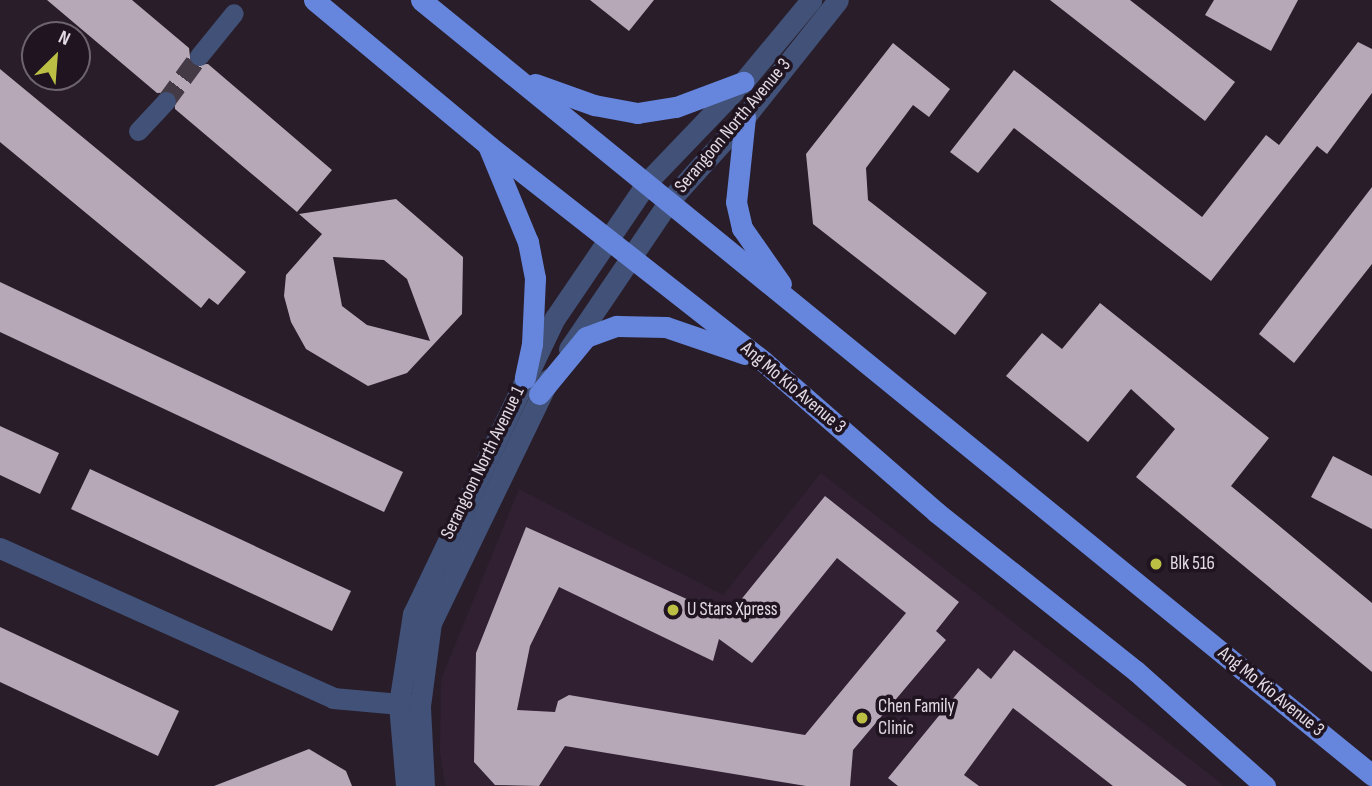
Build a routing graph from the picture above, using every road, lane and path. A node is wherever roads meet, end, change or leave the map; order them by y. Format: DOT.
graph roads {
  1 [pos="314,0"];
  2 [pos="421,0"];
  3 [pos="811,0"];
  4 [pos="838,0"];
  5 [pos="234,13"];
  6 [pos="199,56"];
  7 [pos="520,79"];
  8 [pos="743,82"];
  9 [pos="166,101"];
  10 [pos="746,117"];
  11 [pos="138,131"];
  12 [pos="489,146"];
  13 [pos="648,181"];
  14 [pos="670,200"];
  15 [pos="607,236"];
  16 [pos="631,255"];
  17 [pos="798,308"];
  18 [pos="763,361"];
  19 [pos="532,386"];
  20 [pos="0,548"];
  21 [pos="410,705"];
  22 [pos="1372,775"];
  23 [pos="406,786"];
  24 [pos="424,786"];
  25 [pos="1265,786"];
  1 -- 12 [label="highway, Ang Mo Kio Avenue 3"];
  2 -- 7 [label="highway, Ang Mo Kio Avenue 3"];
  3 -- 8 [label="street, Serangoon North Avenue 3"];
  4 -- 10 [label="street, Serangoon North Avenue 3"];
  5 -- 6 [label="street"];
  7 -- 8 [label="highway"];
  7 -- 13 [label="highway, Ang Mo Kio Avenue 3"];
  8 -- 13 [label="street, Serangoon North Avenue 3"];
  9 -- 11 [label="street"];
  10 -- 14 [label="street, Serangoon North Avenue 3"];
  10 -- 17 [label="highway"];
  12 -- 15 [label="highway, Ang Mo Kio Avenue 3"];
  12 -- 19 [label="highway"];
  13 -- 14 [label="highway, Ang Mo Kio Avenue 3"];
  13 -- 15 [label="street, Serangoon North Avenue 3"];
  14 -- 16 [label="street, Serangoon North Avenue 3"];
  14 -- 17 [label="highway, Ang Mo Kio Avenue 3"];
  15 -- 16 [label="highway, Ang Mo Kio Avenue 3"];
  15 -- 19 [label="street, Serangoon North Avenue 1"];
  16 -- 18 [label="highway, Ang Mo Kio Avenue 3"];
  16 -- 19 [label="street, Serangoon North Avenue 1"];
  17 -- 22 [label="highway, Ang Mo Kio Avenue 3"];
  18 -- 19 [label="highway"];
  18 -- 25 [label="highway, Ang Mo Kio Avenue 3"];
  19 -- 21 [label="street, Serangoon North Avenue 1"];
  20 -- 21 [label="street"];
  21 -- 23 [label="street, Serangoon North Avenue 1"];
  21 -- 24 [label="street, Serangoon North Avenue 1"];
}
